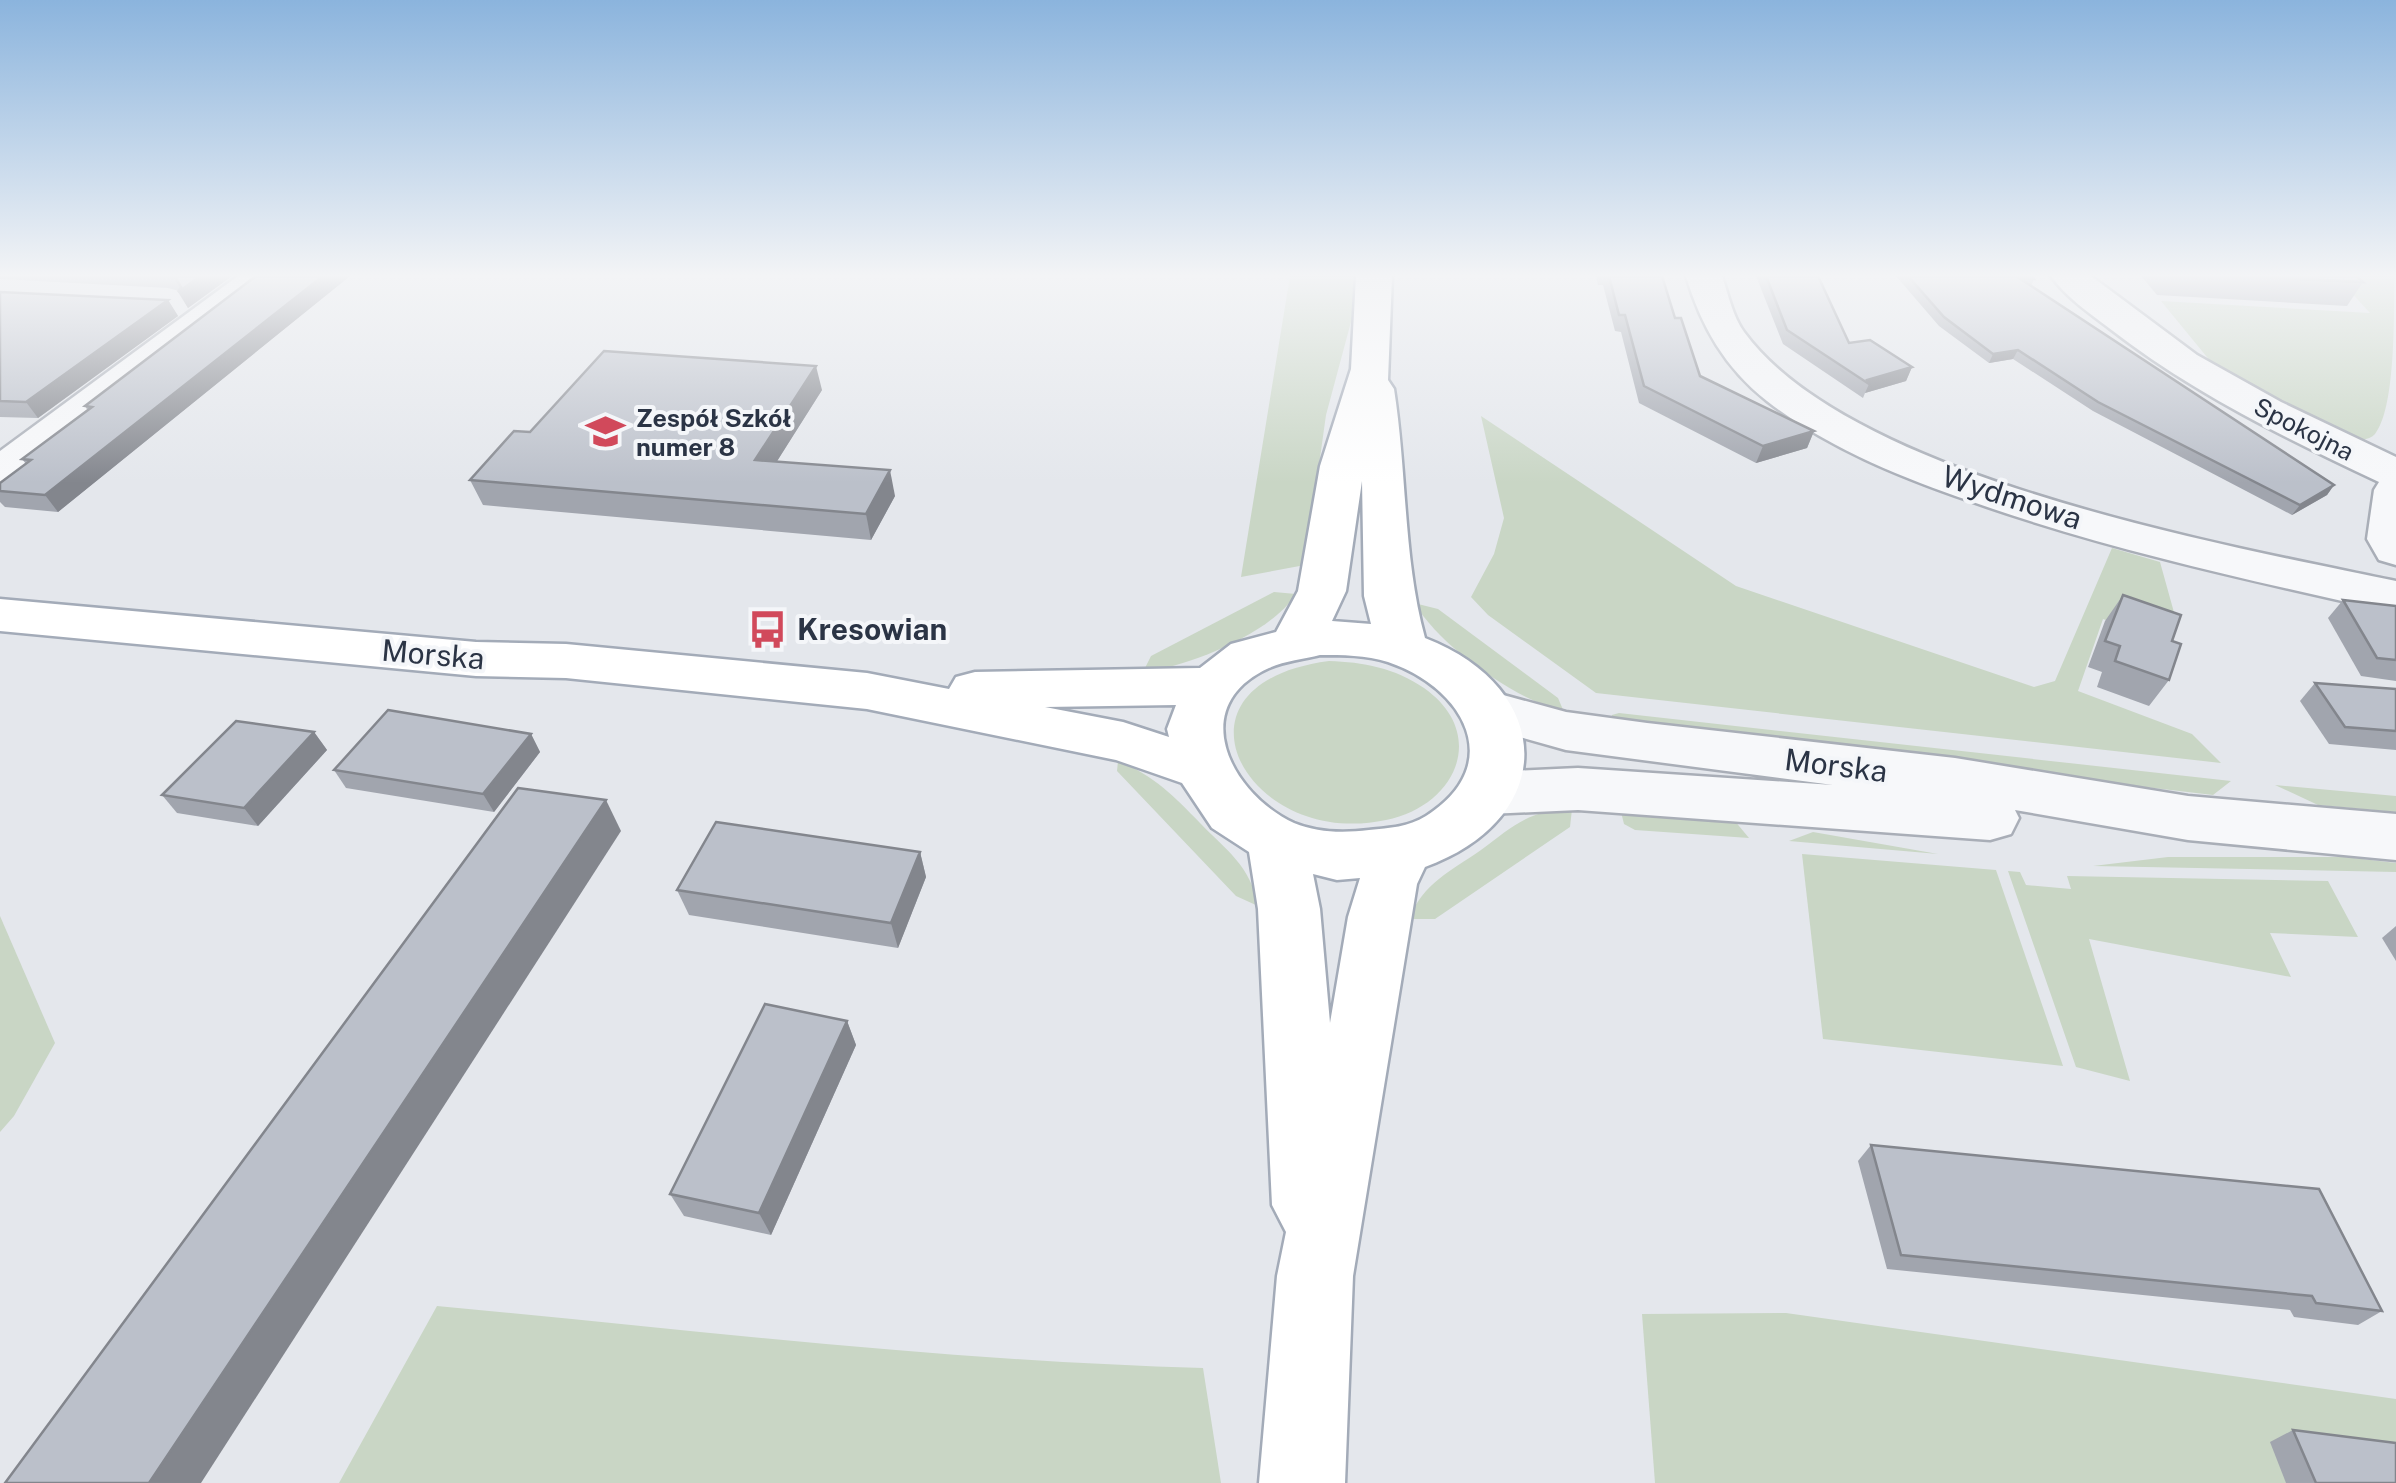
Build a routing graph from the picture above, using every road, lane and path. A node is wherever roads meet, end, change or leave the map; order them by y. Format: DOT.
graph roads {
  1 [pos="169,345"];
  2 [pos="1372,345"];
  3 [pos="1736,345"];
  4 [pos="2156,345"];
  5 [pos="1371,368"];
  6 [pos="0,472"];
  7 [pos="2396,473"];
  8 [pos="2396,490"];
  9 [pos="2396,550"];
  10 [pos="2396,597"];
  11 [pos="0,614"];
  12 [pos="1297,640"];
  13 [pos="1402,648"];
  14 [pos="1213,686"];
  15 [pos="867,691"];
  16 [pos="1485,708"];
  17 [pos="1199,768"];
  18 [pos="1489,793"];
  19 [pos="2188,818"];
  20 [pos="2396,837"];
  21 [pos="1276,840"];
  22 [pos="1402,852"];
  23 [pos="1315,1276"];
  24 [pos="1302,1483"];
  1 -- 6 [label="street"];
  2 -- 5 [label="main road"];
  3 -- 10 [label="street, Wydmowa"];
  4 -- 7 [label="street, Spokojna"];
  5 -- 12 [label="main road"];
  5 -- 13 [label="main road"];
  8 -- 9 [label="street"];
  11 -- 15 [label="main road, Morska"];
  12 -- 13 [label="main road"];
  12 -- 14 [label="main road"];
  13 -- 16 [label="main road"];
  14 -- 15 [label="main road, Morska"];
  14 -- 17 [label="main road"];
  15 -- 17 [label="main road, Morska"];
  16 -- 18 [label="main road"];
  16 -- 19 [label="street, Morska"];
  17 -- 21 [label="main road"];
  18 -- 19 [label="street, Morska"];
  18 -- 22 [label="main road"];
  19 -- 20 [label="street, Morska"];
  21 -- 22 [label="main road"];
  21 -- 23 [label="main road"];
  22 -- 23 [label="main road"];
  23 -- 24 [label="main road"];
}
